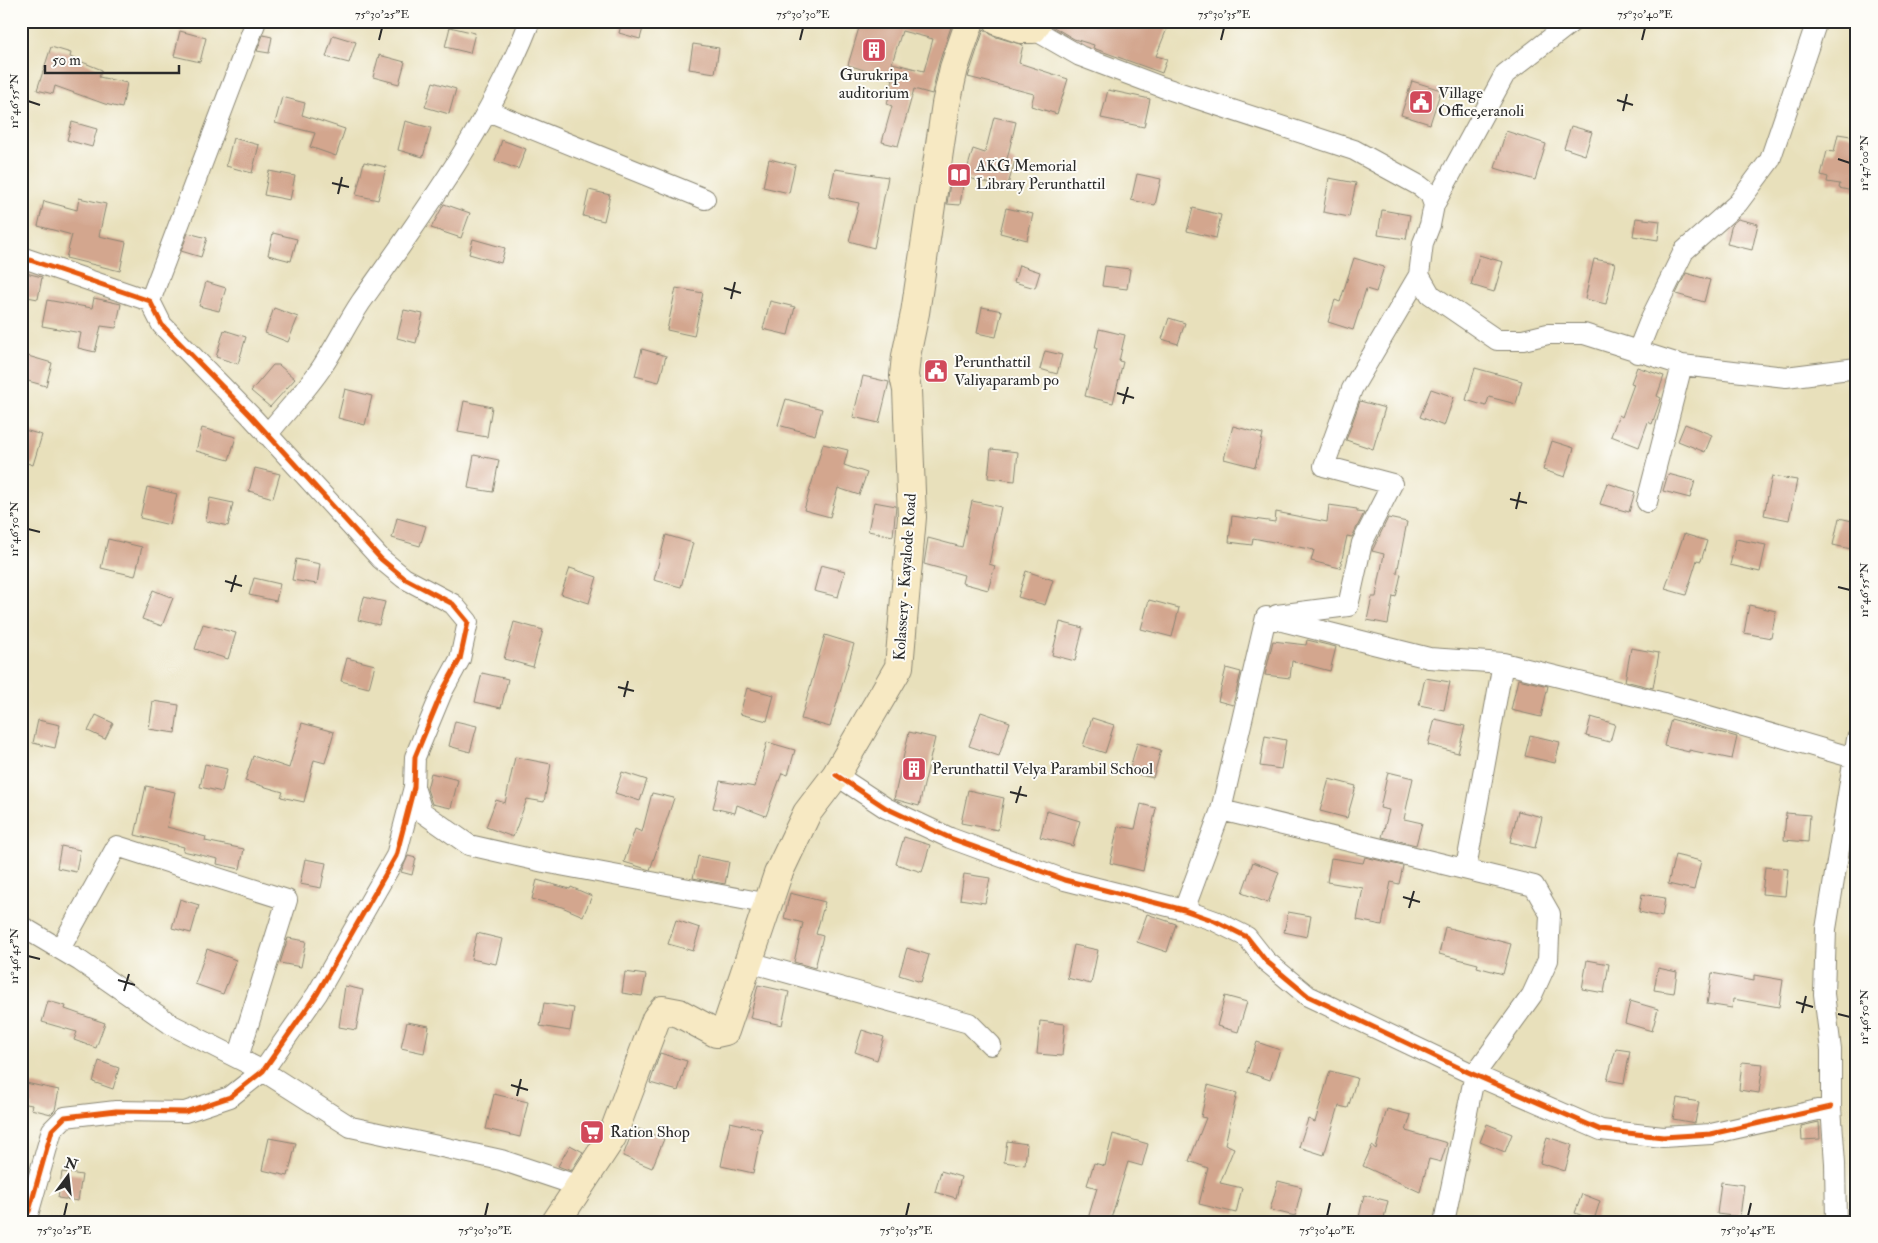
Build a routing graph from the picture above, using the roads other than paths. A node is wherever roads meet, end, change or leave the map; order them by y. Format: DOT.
graph roads {
  1 [pos="256,21"];
  2 [pos="530,21"];
  3 [pos="970,21"];
  4 [pos="998,21"];
  5 [pos="1573,21"];
  6 [pos="1816,21"];
  7 [pos="1036,25"];
  8 [pos="488,111"];
  9 [pos="705,199"];
  10 [pos="1434,205"];
  11 [pos="21,257"];
  12 [pos="1419,275"];
  13 [pos="150,302"];
  14 [pos="1637,353"];
  15 [pos="1682,365"];
  16 [pos="1857,368"];
  17 [pos="267,435"];
  18 [pos="1647,502"];
  19 [pos="1266,617"];
  20 [pos="1503,663"];
  21 [pos="1855,748"];
  22 [pos="836,775"];
  23 [pos="414,787"];
  24 [pos="1221,810"];
  25 [pos="1466,868"];
  26 [pos="769,904"];
  27 [pos="1184,910"];
  28 [pos="21,926"];
  29 [pos="60,949"];
  30 [pos="750,962"];
  31 [pos="991,1045"];
  32 [pos="238,1058"];
  33 [pos="263,1071"];
  34 [pos="1475,1074"];
  35 [pos="1831,1107"];
  36 [pos="579,1186"];
  37 [pos="22,1222"];
  38 [pos="556,1222"];
  39 [pos="1444,1222"];
  40 [pos="1836,1222"];
  1 -- 13 [label="street"];
  2 -- 8 [label="street"];
  3 -- 22 [label="main road, Kolassery - Kayalode Road"];
  4 -- 7 [label="main road"];
  5 -- 10 [label="street"];
  6 -- 14 [label="street"];
  7 -- 10 [label="street"];
  8 -- 9 [label="street"];
  8 -- 17 [label="street"];
  10 -- 12 [label="street"];
  11 -- 13 [label="street"];
  12 -- 14 [label="street"];
  12 -- 19 [label="street"];
  13 -- 17 [label="street"];
  14 -- 15 [label="street"];
  15 -- 16 [label="street"];
  15 -- 18 [label="street"];
  17 -- 23 [label="street"];
  19 -- 20 [label="street"];
  19 -- 24 [label="street"];
  20 -- 21 [label="street"];
  20 -- 25 [label="street"];
  21 -- 35 [label="street"];
  22 -- 26 [label="main road, Kolassery - Kayalode Road"];
  22 -- 27 [label="street"];
  23 -- 26 [label="street"];
  23 -- 33 [label="street"];
  24 -- 25 [label="street"];
  24 -- 27 [label="street"];
  25 -- 34 [label="street"];
  26 -- 30 [label="main road, Kolassery - Kayalode Road"];
  27 -- 34 [label="street"];
  28 -- 29 [label="street"];
  29 -- 32 [label="street"];
  29 -- 32 [label="street"];
  30 -- 31 [label="street"];
  30 -- 36 [label="main road, Kolassery - Kayalode Road"];
  32 -- 33 [label="street"];
  33 -- 36 [label="street"];
  33 -- 37 [label="street"];
  34 -- 35 [label="street"];
  34 -- 39 [label="street"];
  35 -- 40 [label="street"];
  36 -- 38 [label="main road, Kolassery - Kayalode Road"];
}
